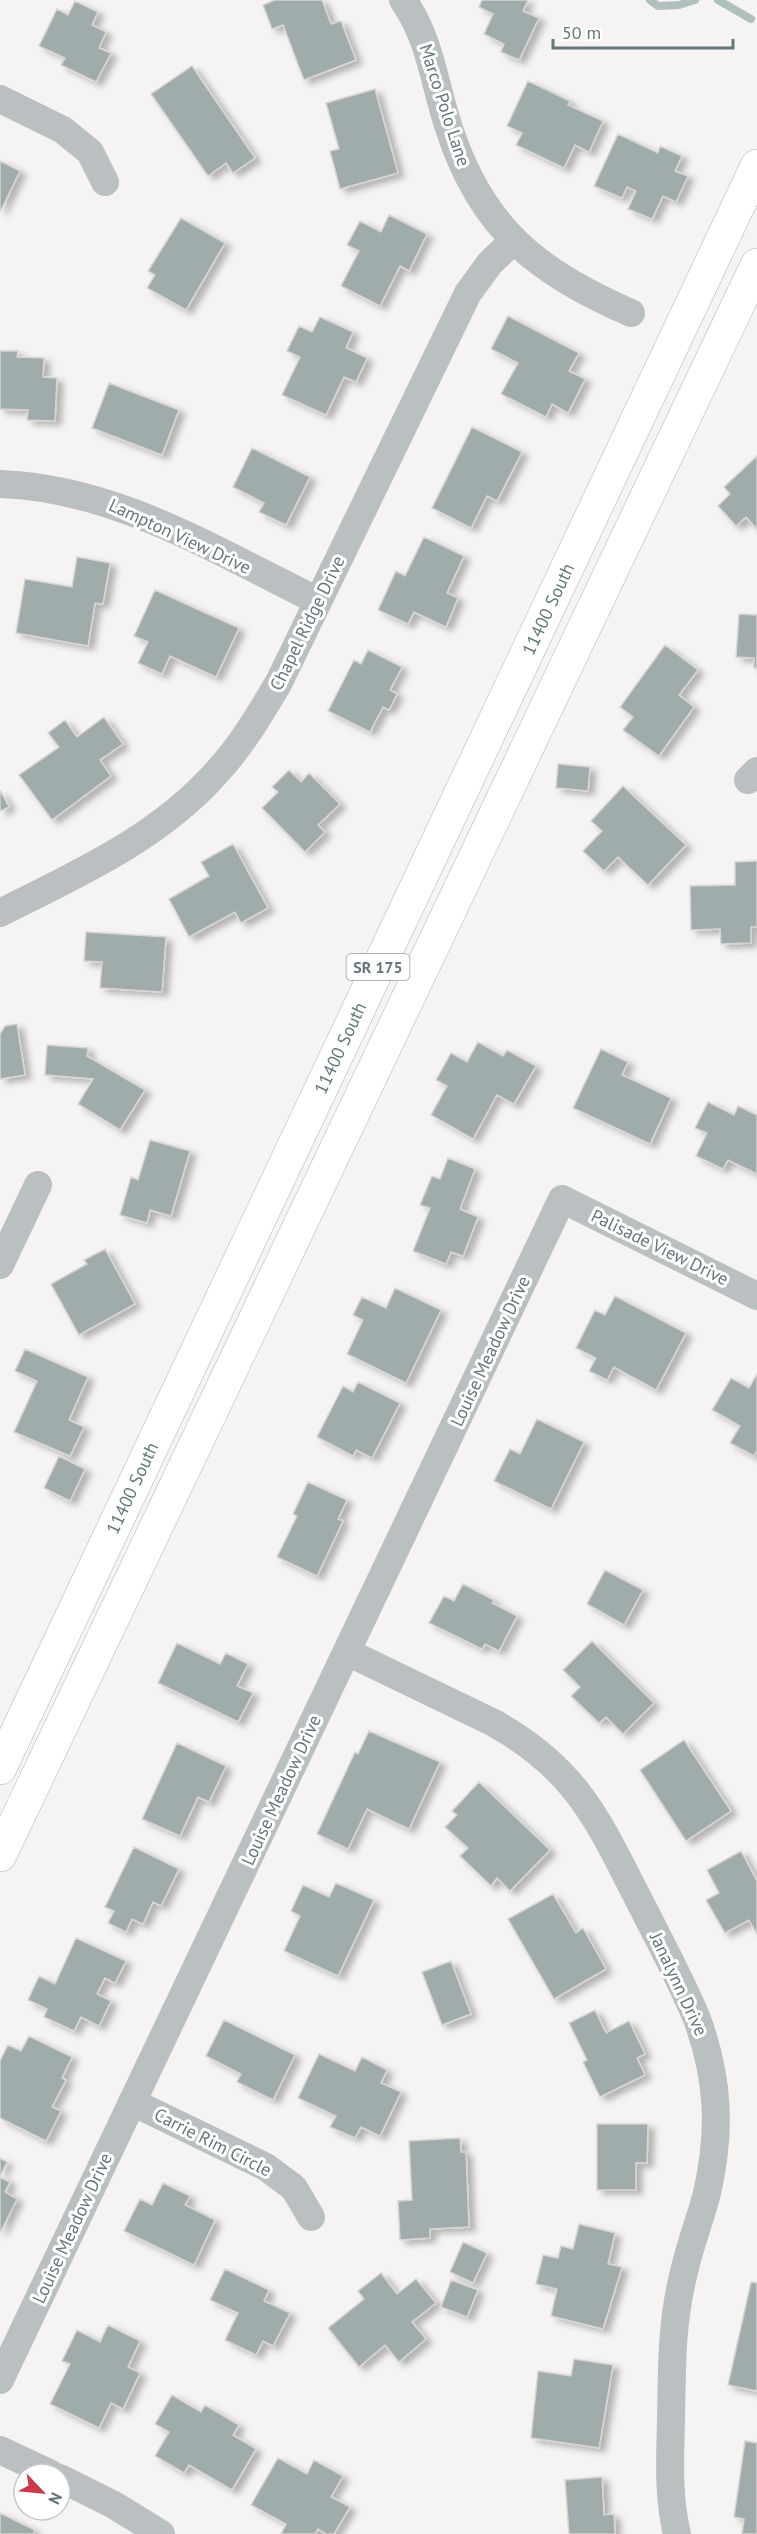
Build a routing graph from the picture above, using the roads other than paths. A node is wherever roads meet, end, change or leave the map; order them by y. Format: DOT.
graph roads {
  1 [pos="403,0"];
  2 [pos="0,99"];
  3 [pos="757,166"];
  4 [pos="105,182"];
  5 [pos="513,241"];
  6 [pos="757,265"];
  7 [pos="631,313"];
  8 [pos="0,484"];
  9 [pos="318,601"];
  10 [pos="0,913"];
  11 [pos="38,1185"];
  12 [pos="562,1199"];
  13 [pos="0,1265"];
  14 [pos="757,1296"];
  15 [pos="347,1652"];
  16 [pos="0,1768"];
  17 [pos="0,1855"];
  18 [pos="132,2102"];
  19 [pos="311,2217"];
  20 [pos="0,2380"];
  21 [pos="0,2450"];
  22 [pos="26,2462"];
  23 [pos="72,2484"];
  24 [pos="161,2534"];
  25 [pos="677,2534"];
  1 -- 5 [label="street, Marco Polo Lane"];
  2 -- 4 [label="street"];
  3 -- 16 [label="main road, 11400 South / SR 175"];
  5 -- 7 [label="street, Marco Polo Lane"];
  5 -- 9 [label="street, Chapel Ridge Drive"];
  6 -- 17 [label="main road, SR 175"];
  8 -- 9 [label="street, Lampton View Drive"];
  9 -- 10 [label="street, Chapel Ridge Drive"];
  11 -- 13 [label="street"];
  12 -- 14 [label="street, Palisade View Drive"];
  12 -- 15 [label="street, Louise Meadow Drive"];
  15 -- 18 [label="street, Louise Meadow Drive"];
  15 -- 25 [label="street, Janalynn Drive"];
  18 -- 19 [label="street, Carrie Rim Circle"];
  18 -- 20 [label="street, Louise Meadow Drive"];
  21 -- 22 [label="street"];
  23 -- 24 [label="street"];
}
